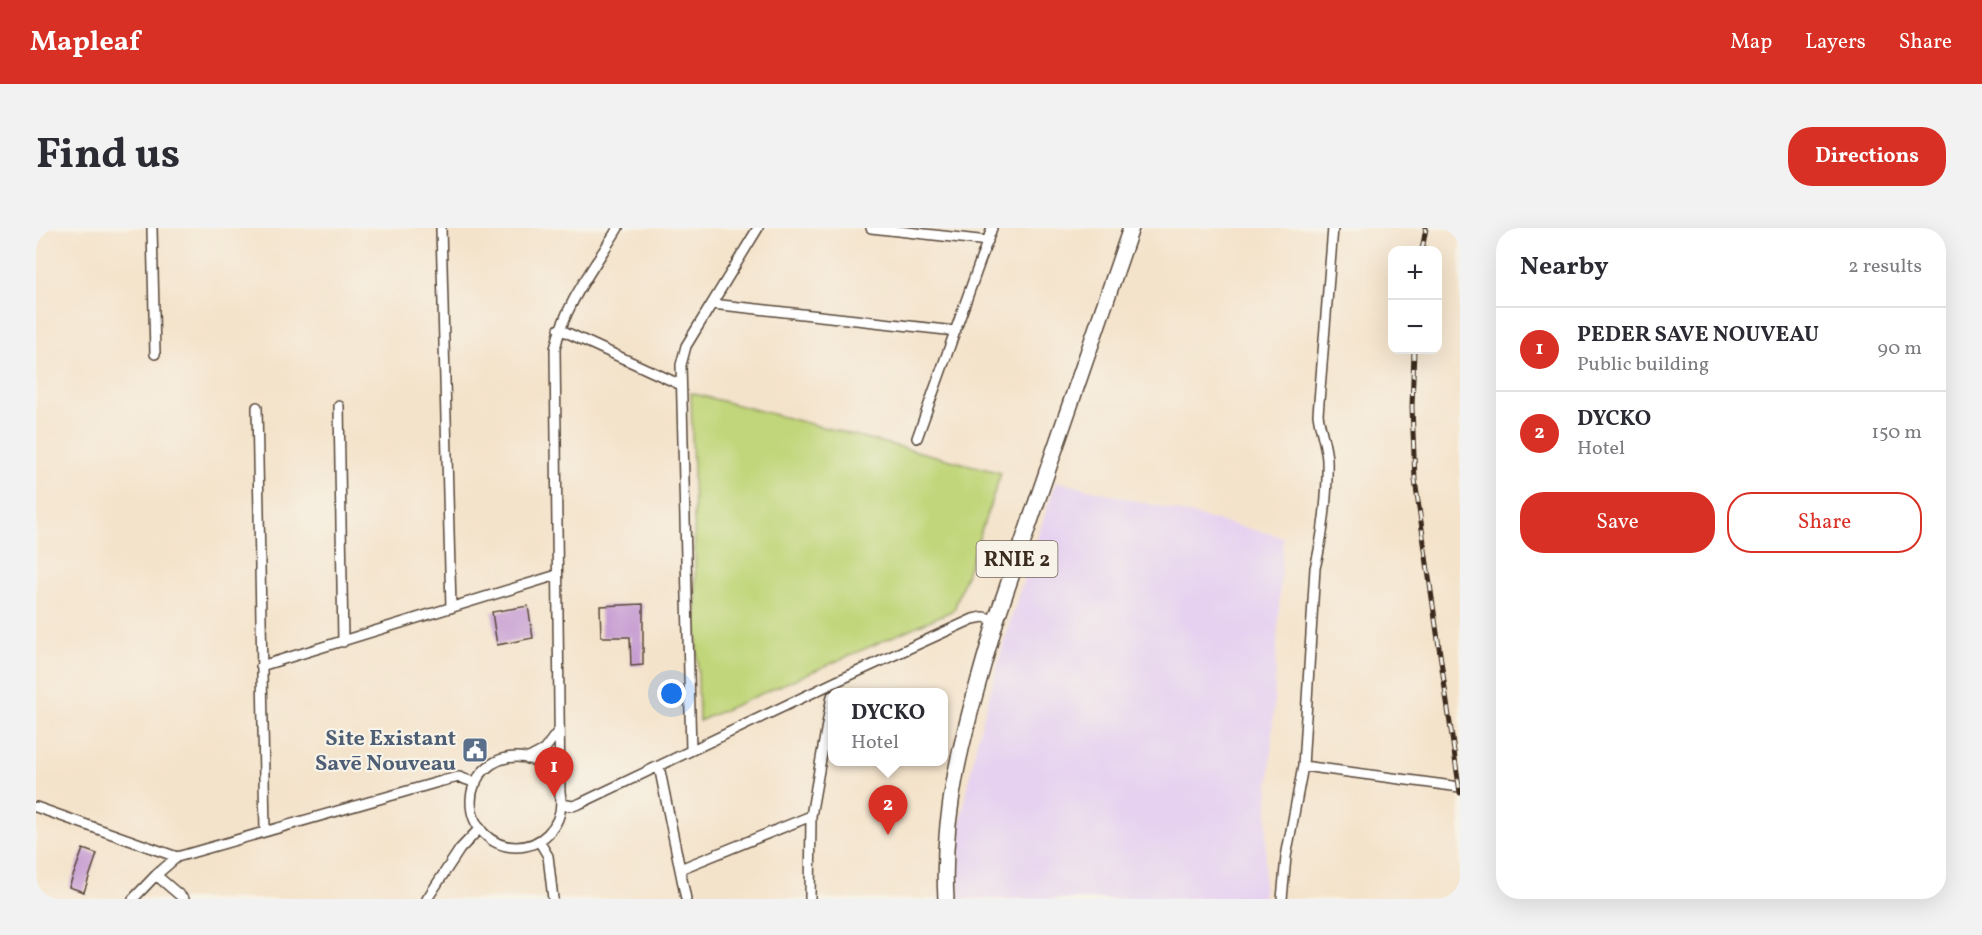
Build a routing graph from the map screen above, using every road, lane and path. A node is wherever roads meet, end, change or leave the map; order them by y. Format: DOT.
graph roads {
  1 [pos="152,228"];
  2 [pos="441,228"];
  3 [pos="618,228"];
  4 [pos="758,228"];
  5 [pos="871,228"];
  6 [pos="992,228"];
  7 [pos="1131,228"];
  8 [pos="1333,228"];
  9 [pos="988,241"];
  10 [pos="712,304"];
  11 [pos="559,329"];
  12 [pos="956,331"];
  13 [pos="155,354"];
  14 [pos="681,385"];
  15 [pos="339,406"];
  16 [pos="257,407"];
  17 [pos="917,438"];
  18 [pos="557,575"];
  19 [pos="451,608"];
  20 [pos="996,620"];
  21 [pos="343,642"];
  22 [pos="261,666"];
  23 [pos="835,682"];
  24 [pos="834,688"];
  25 [pos="828,722"];
  26 [pos="559,730"];
  27 [pos="691,750"];
  28 [pos="527,759"];
  29 [pos="659,766"];
  30 [pos="1302,766"];
  31 [pos="476,783"];
  32 [pos="1460,787"];
  33 [pos="560,800"];
  34 [pos="36,807"];
  35 [pos="811,816"];
  36 [pos="480,828"];
  37 [pos="265,831"];
  38 [pos="539,841"];
  39 [pos="177,857"];
  40 [pos="680,869"];
  41 [pos="156,875"];
  42 [pos="133,899"];
  43 [pos="184,899"];
  44 [pos="427,899"];
  45 [pos="552,899"];
  46 [pos="686,899"];
  47 [pos="810,899"];
  48 [pos="946,899"];
  49 [pos="1282,899"];
  1 -- 13 [label="street"];
  2 -- 19 [label="street"];
  3 -- 11 [label="street"];
  4 -- 10 [label="street"];
  5 -- 9 [label="street"];
  6 -- 9 [label="street"];
  7 -- 20 [label="main road, RNIE 2"];
  8 -- 30 [label="street"];
  9 -- 12 [label="street"];
  10 -- 12 [label="street"];
  10 -- 14 [label="street"];
  11 -- 14 [label="street"];
  11 -- 18 [label="street"];
  12 -- 17 [label="street"];
  14 -- 27 [label="street"];
  15 -- 21 [label="street"];
  16 -- 22 [label="street"];
  18 -- 19 [label="street"];
  18 -- 26 [label="street"];
  19 -- 21 [label="street"];
  20 -- 23 [label="street"];
  20 -- 48 [label="main road, RNIE 2"];
  21 -- 22 [label="street"];
  22 -- 37 [label="street"];
  23 -- 24 [label="street"];
  23 -- 27 [label="street"];
  25 -- 35 [label="street"];
  26 -- 28 [label="street"];
  26 -- 33 [label="street"];
  27 -- 29 [label="street"];
  28 -- 31 [label="street"];
  28 -- 33 [label="street"];
  29 -- 33 [label="street"];
  29 -- 40 [label="street"];
  30 -- 32 [label="street"];
  30 -- 49 [label="street"];
  31 -- 36 [label="street"];
  31 -- 37 [label="street"];
  33 -- 38 [label="street"];
  34 -- 39 [label="street"];
  35 -- 40 [label="street"];
  35 -- 47 [label="street"];
  36 -- 38 [label="street"];
  36 -- 44 [label="street"];
  37 -- 39 [label="street"];
  38 -- 45 [label="street"];
  39 -- 41 [label="street"];
  40 -- 46 [label="street"];
  41 -- 42 [label="street"];
  41 -- 43 [label="street"];
}
